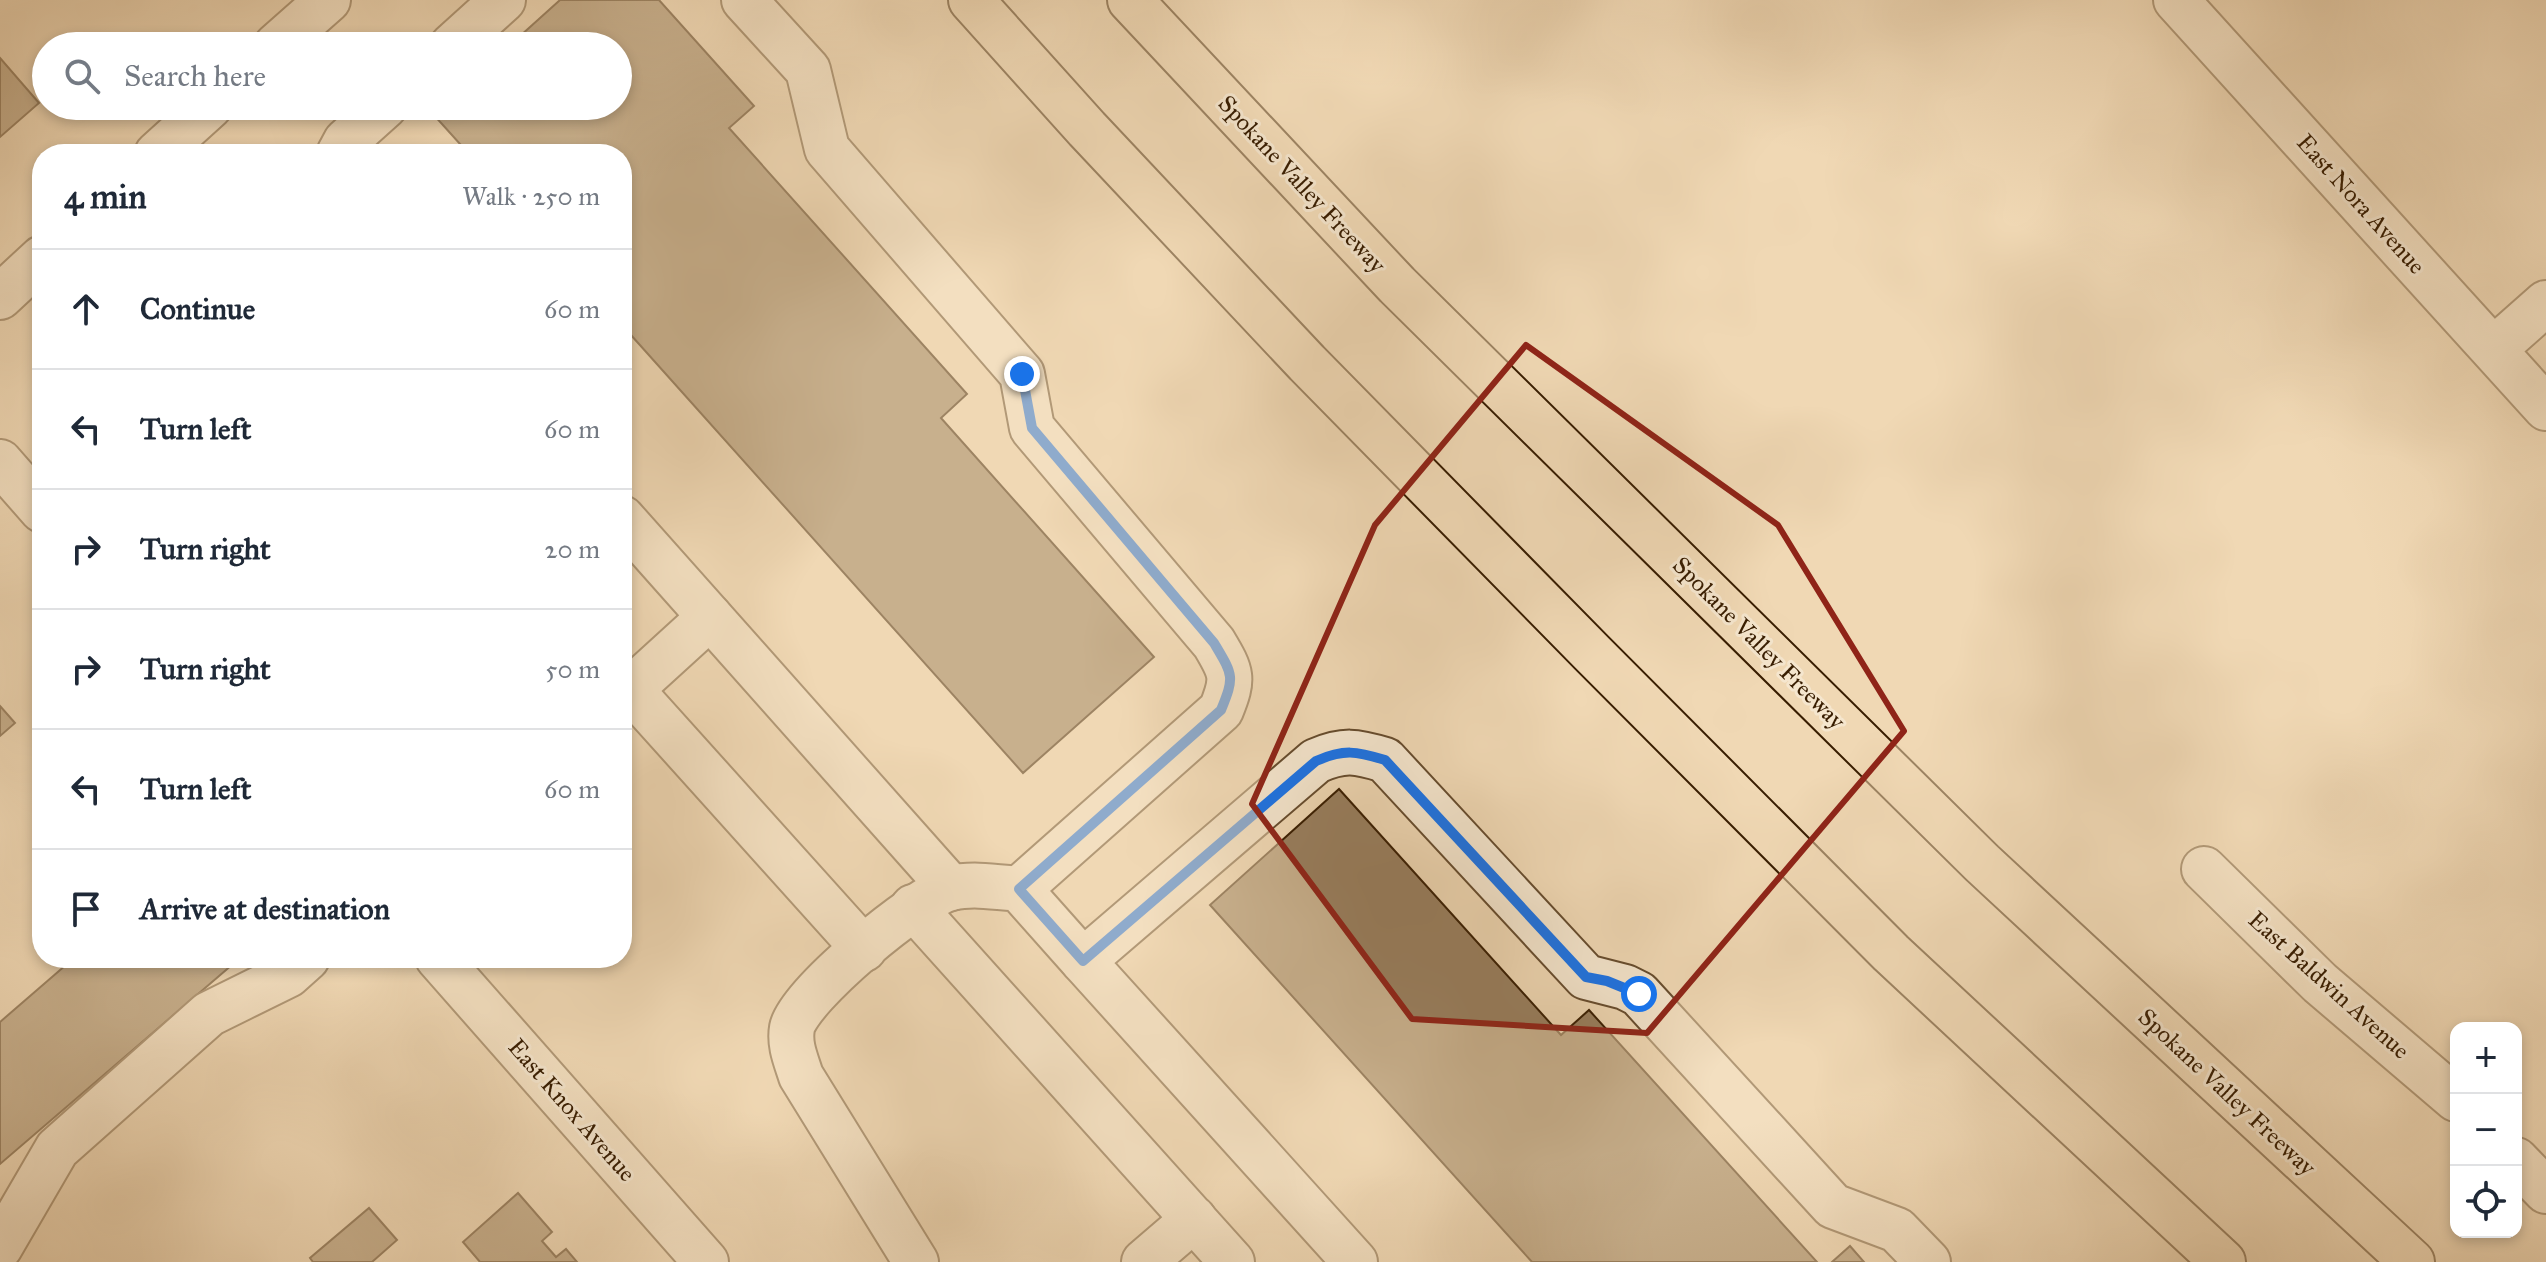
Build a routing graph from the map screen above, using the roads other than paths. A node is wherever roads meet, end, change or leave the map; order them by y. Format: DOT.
graph roads {
  1 [pos="328,0"];
  2 [pos="503,0"];
  3 [pos="744,0"];
  4 [pos="971,0"];
  5 [pos="1130,0"];
  6 [pos="2176,0"];
  7 [pos="292,32"];
  8 [pos="468,32"];
  9 [pos="195,120"];
  10 [pos="369,120"];
  11 [pos="168,144"];
  12 [pos="344,144"];
  13 [pos="32,267"];
  14 [pos="0,297"];
  15 [pos="2546,303"];
  16 [pos="2494,349"];
  17 [pos="2546,408"];
  18 [pos="0,462"];
  19 [pos="32,499"];
  20 [pos="632,529"];
  21 [pos="710,617"];
  22 [pos="632,679"];
  23 [pos="632,691"];
  24 [pos="2204,869"];
  25 [pos="1019,889"];
  26 [pos="932,898"];
  27 [pos="864,949"];
  28 [pos="1083,961"];
  29 [pos="296,968"];
  30 [pos="447,968"];
  31 [pos="2450,1094"];
  32 [pos="1194,1219"];
  33 [pos="0,1247"];
  34 [pos="706,1262"];
  35 [pos="916,1262"];
  36 [pos="1144,1262"];
  37 [pos="1232,1262"];
  38 [pos="1355,1262"];
  39 [pos="1928,1262"];
  40 [pos="2223,1262"];
  41 [pos="2412,1262"];
  1 -- 7 [label="street"];
  2 -- 8 [label="street"];
  3 -- 25 [label="street"];
  4 -- 40 [label="highway"];
  5 -- 41 [label="highway, Spokane Valley Freeway"];
  6 -- 16 [label="street, East Nora Avenue"];
  9 -- 11 [label="street"];
  10 -- 12 [label="street"];
  13 -- 14 [label="street"];
  15 -- 16 [label="street"];
  16 -- 17 [label="street, East Nora Avenue"];
  18 -- 19 [label="street"];
  20 -- 21 [label="street"];
  21 -- 22 [label="street"];
  21 -- 26 [label="street"];
  23 -- 27 [label="street"];
  24 -- 31 [label="street, East Baldwin Avenue"];
  25 -- 26 [label="street"];
  25 -- 28 [label="street"];
  26 -- 27 [label="street"];
  26 -- 32 [label="street"];
  27 -- 35 [label="street"];
  28 -- 38 [label="street"];
  28 -- 39 [label="street"];
  29 -- 33 [label="street"];
  30 -- 34 [label="street, East Knox Avenue"];
  32 -- 36 [label="street"];
  32 -- 37 [label="street"];
}
